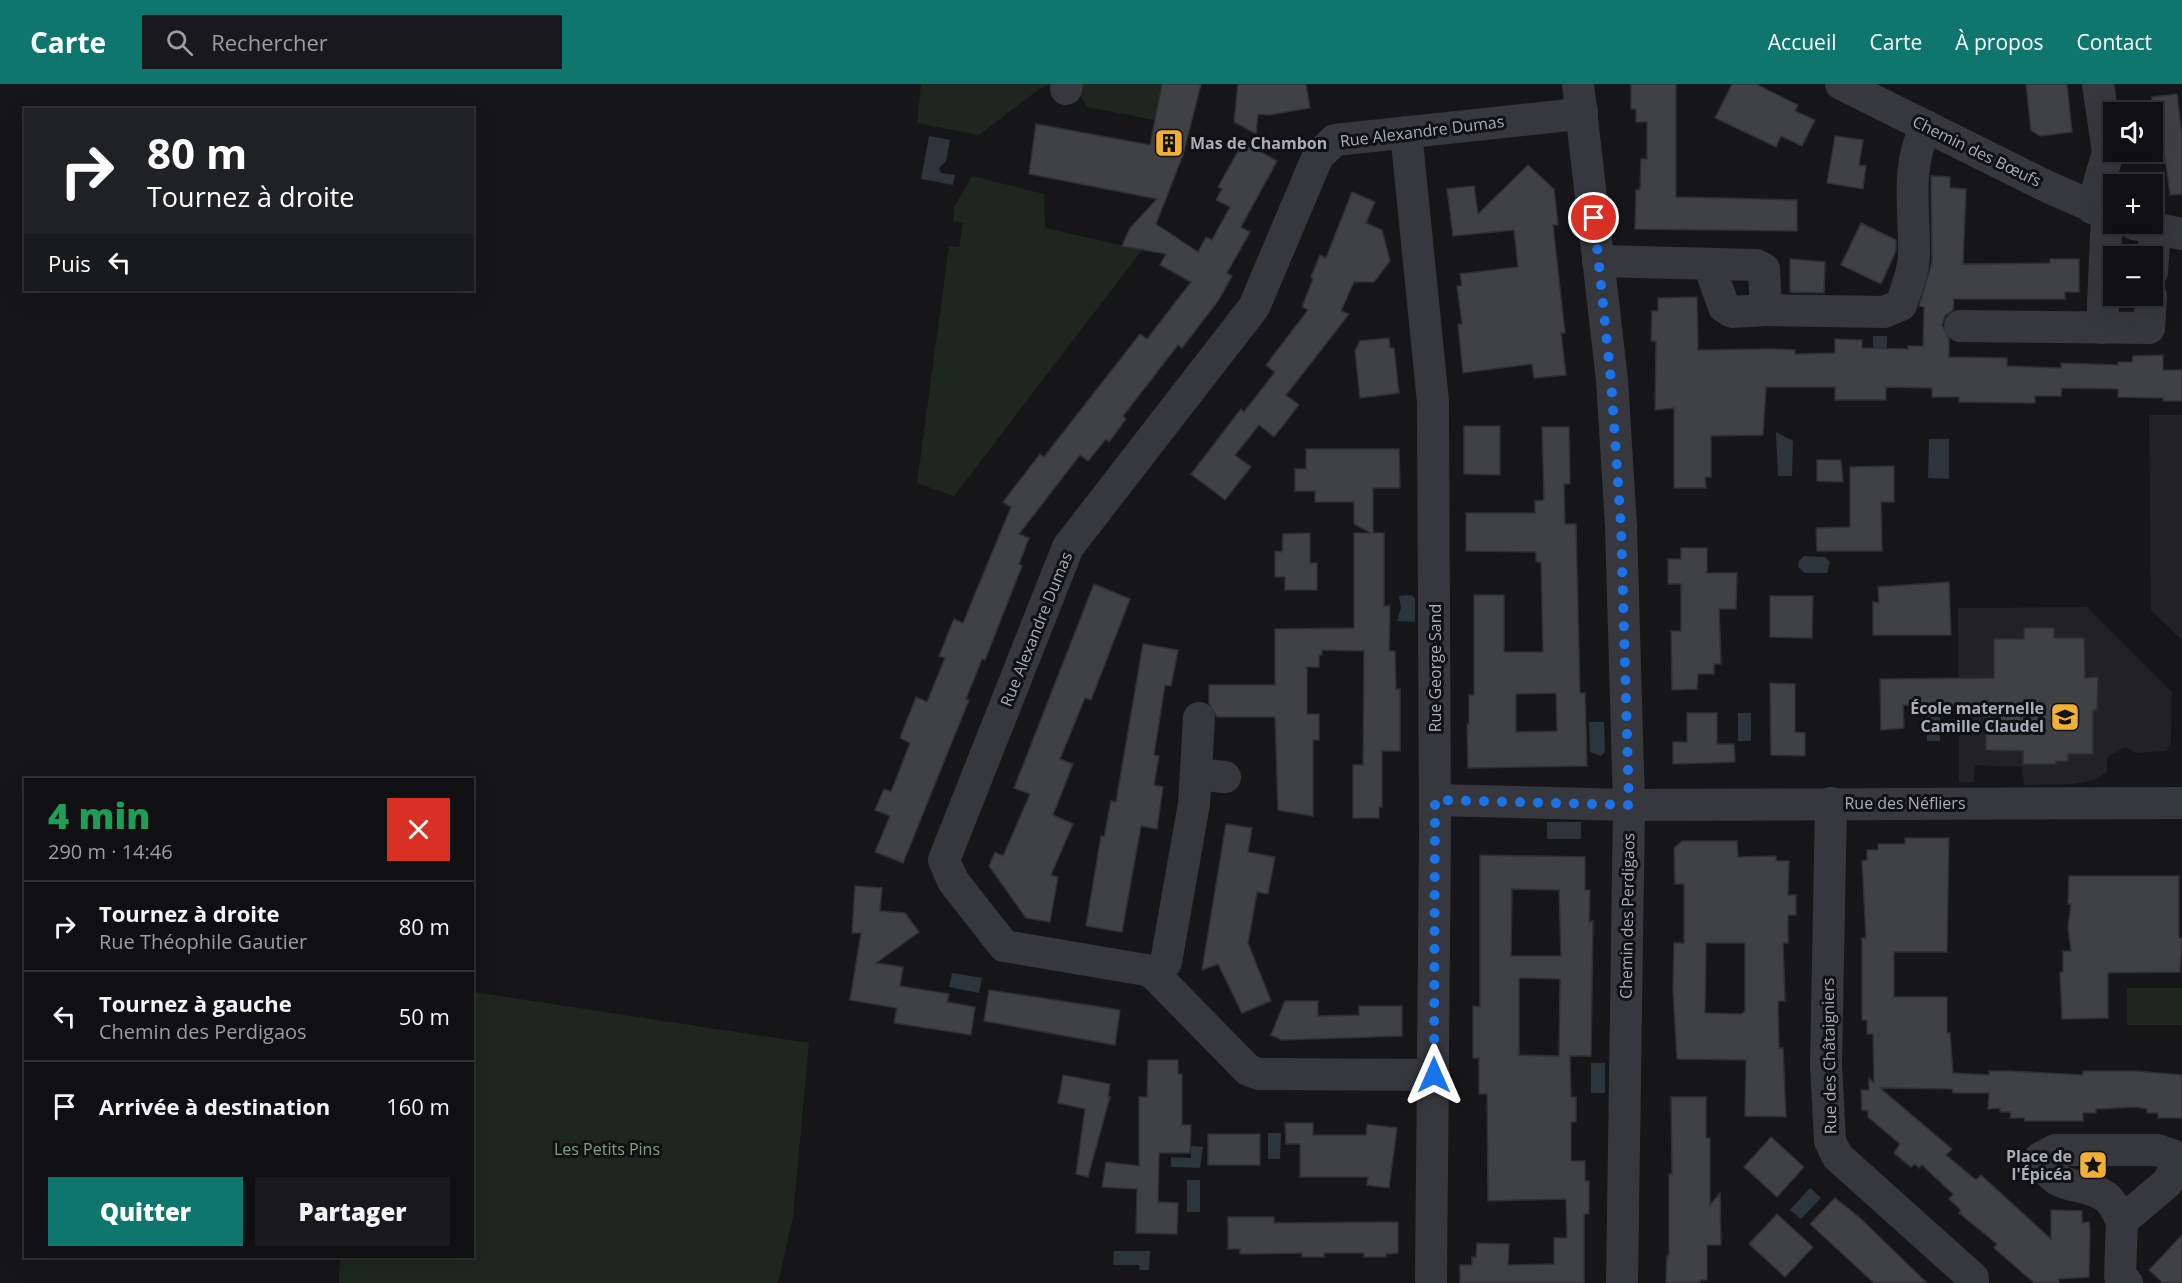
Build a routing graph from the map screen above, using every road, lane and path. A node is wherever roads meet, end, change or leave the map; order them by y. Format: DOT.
graph roads {
  1 [pos="1841,84"];
  2 [pos="2098,84"];
  3 [pos="1580,97"];
  4 [pos="1926,126"];
  5 [pos="1406,132"];
  6 [pos="2115,174"];
  7 [pos="2103,207"];
  8 [pos="2127,234"];
  9 [pos="1598,261"];
  10 [pos="1709,266"];
  11 [pos="2150,306"];
  12 [pos="1766,310"];
  13 [pos="1960,326"];
  14 [pos="2102,328"];
  15 [pos="1199,718"];
  16 [pos="1435,800"];
  17 [pos="1830,803"];
  18 [pos="2182,803"];
  19 [pos="1629,805"];
  20 [pos="1155,975"];
  21 [pos="1434,1075"];
  22 [pos="2122,1221"];
  23 [pos="1431,1283"];
  24 [pos="1622,1283"];
  25 [pos="1973,1283"];
  26 [pos="2127,1283"];
  1 -- 4 [label="street, Chemin des Bœufs"];
  2 -- 6 [label="street"];
  3 -- 5 [label="street, Rue Alexandre Dumas"];
  3 -- 9 [label="street, Chemin des Perdigaos"];
  4 -- 7 [label="street, Chemin des Bœufs"];
  4 -- 12 [label="street"];
  5 -- 16 [label="street, Rue George Sand"];
  5 -- 20 [label="street, Rue Alexandre Dumas"];
  8 -- 14 [label="street"];
  9 -- 10 [label="street"];
  9 -- 19 [label="street, Chemin des Perdigaos"];
  10 -- 12 [label="street"];
  10 -- 12 [label="street"];
  11 -- 14 [label="street"];
  13 -- 14 [label="street"];
  15 -- 20 [label="street"];
  16 -- 19 [label="street, Rue des Néfliers"];
  16 -- 21 [label="street, Rue George Sand"];
  17 -- 18 [label="street, Rue des Néfliers"];
  17 -- 19 [label="street, Rue des Néfliers"];
  17 -- 25 [label="street, Rue des Châtaigniers"];
  19 -- 24 [label="street, Chemin des Perdigaos"];
  20 -- 21 [label="street, Rue Alexandre Dumas"];
  21 -- 23 [label="street, Rue George Sand"];
  22 -- 26 [label="street"];
}
